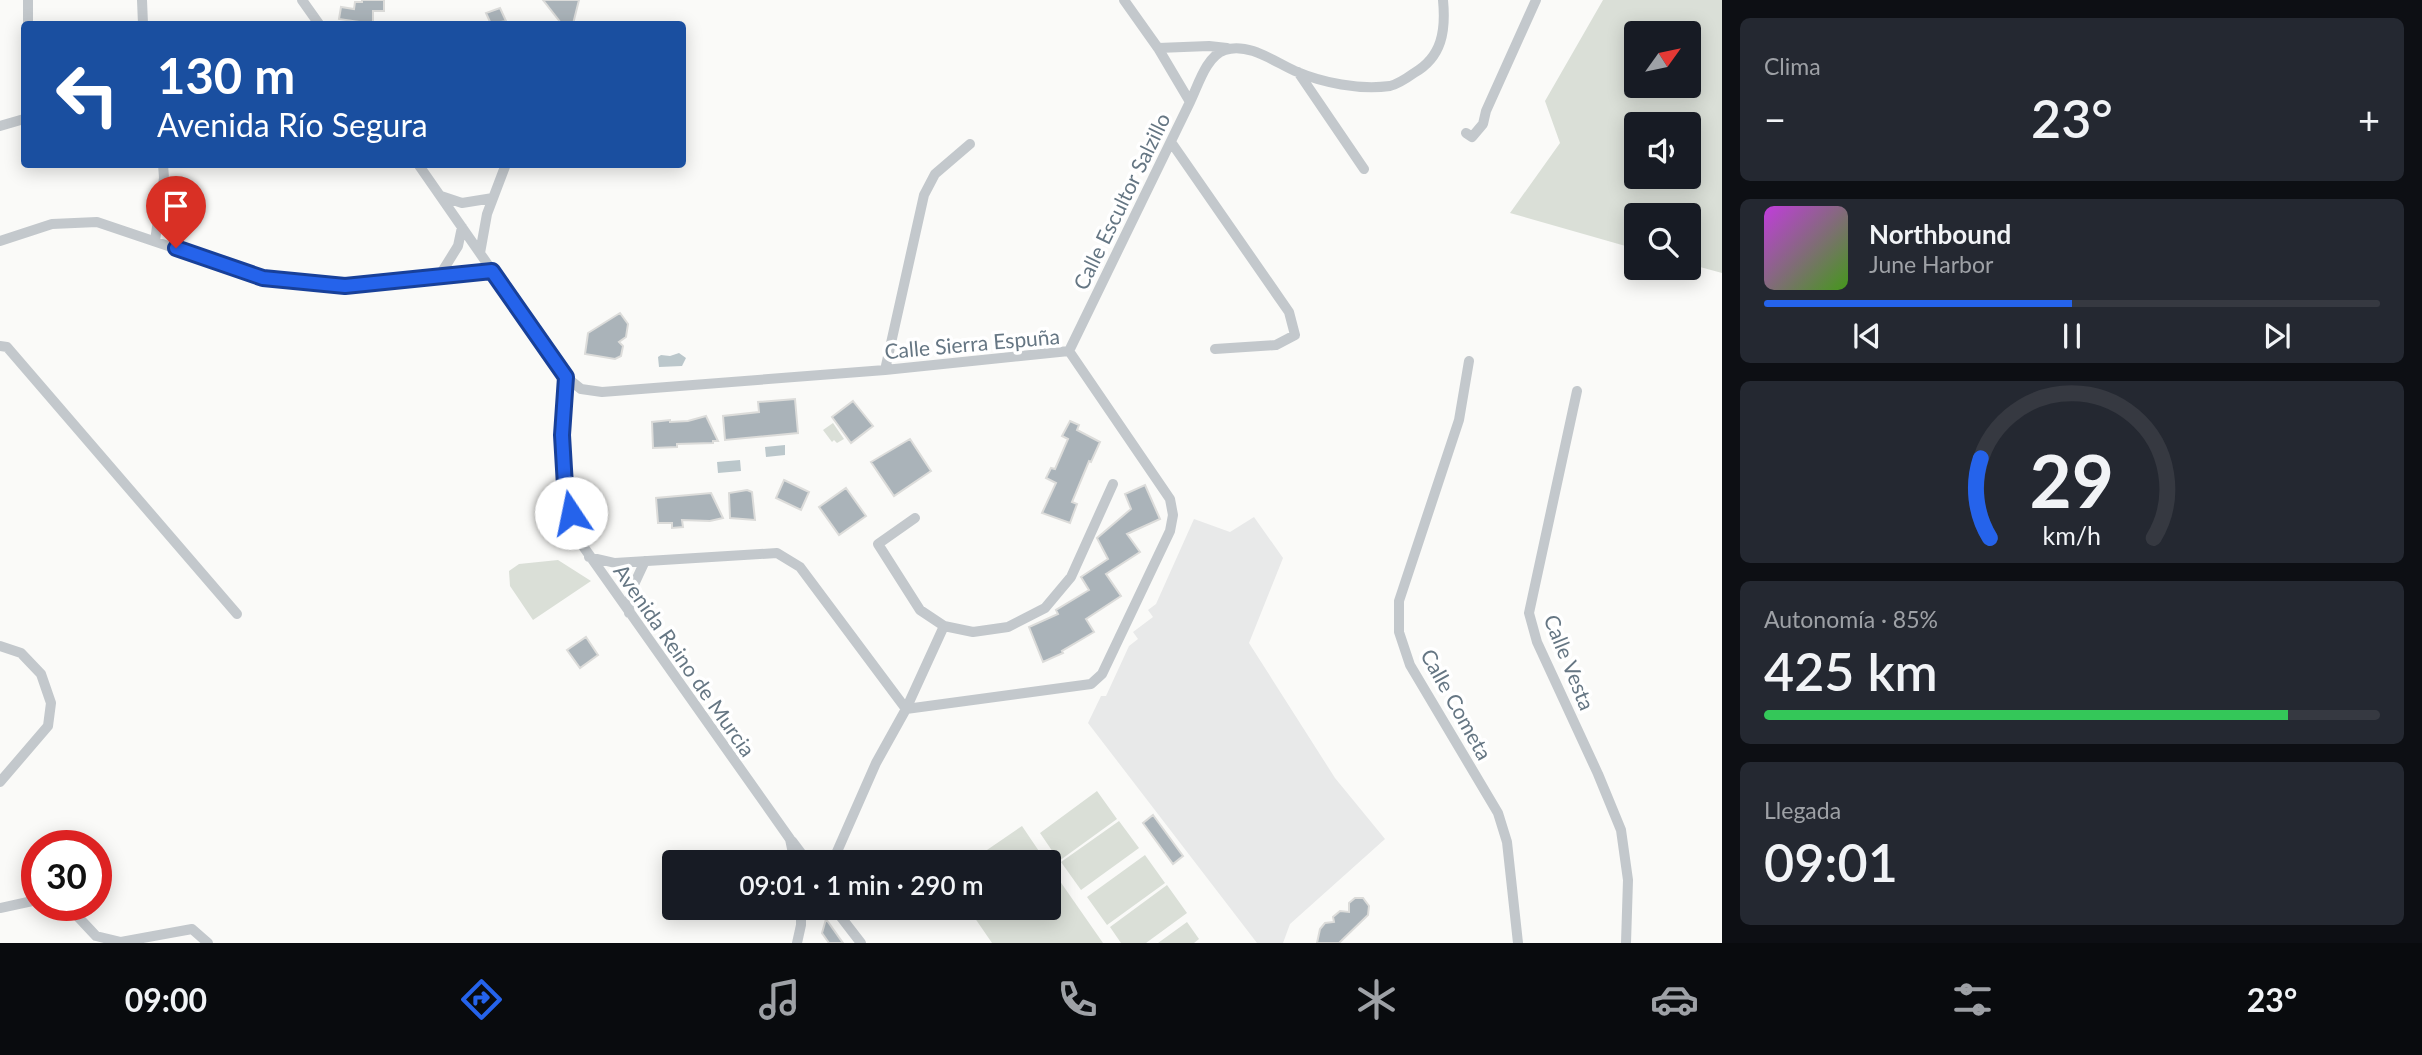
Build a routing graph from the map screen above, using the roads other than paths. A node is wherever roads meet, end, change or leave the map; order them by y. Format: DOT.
graph roads {
  1 [pos="28,0"];
  2 [pos="142,0"];
  3 [pos="302,0"];
  4 [pos="1124,0"];
  5 [pos="1443,0"];
  6 [pos="1536,0"];
  7 [pos="28,21"];
  8 [pos="143,21"];
  9 [pos="316,21"];
  10 [pos="1158,48"];
  11 [pos="1234,49"];
  12 [pos="1298,72"];
  13 [pos="1190,102"];
  14 [pos="21,120"];
  15 [pos="0,126"];
  16 [pos="1466,133"];
  17 [pos="1171,142"];
  18 [pos="970,144"];
  19 [pos="163,168"];
  20 [pos="421,168"];
  21 [pos="504,168"];
  22 [pos="1364,169"];
  23 [pos="440,195"];
  24 [pos="493,198"];
  25 [pos="462,227"];
  26 [pos="155,241"];
  27 [pos="0,242"];
  28 [pos="480,253"];
  29 [pos="492,271"];
  30 [pos="440,275"];
  31 [pos="0,346"];
  32 [pos="1215,349"];
  33 [pos="1069,351"];
  34 [pos="1469,361"];
  35 [pos="885,370"];
  36 [pos="566,377"];
  37 [pos="1577,391"];
  38 [pos="1113,484"];
  39 [pos="915,518"];
  40 [pos="589,557"];
  41 [pos="646,561"];
  42 [pos="629,613"];
  43 [pos="237,614"];
  44 [pos="944,626"];
  45 [pos="0,646"];
  46 [pos="906,709"];
  47 [pos="0,782"];
  48 [pos="790,839"];
  49 [pos="792,850"];
  50 [pos="798,850"];
  51 [pos="838,850"];
  52 [pos="21,903"];
  53 [pos="0,908"];
  54 [pos="801,920"];
  55 [pos="843,920"];
  56 [pos="82,921"];
  57 [pos="208,943"];
  58 [pos="797,943"];
  59 [pos="861,943"];
  60 [pos="1518,943"];
  61 [pos="1626,943"];
  1 -- 7 [label="street"];
  2 -- 8 [label="street"];
  3 -- 9 [label="street"];
  4 -- 10 [label="street, Calle Escultor Salzillo"];
  5 -- 12 [label="street"];
  6 -- 16 [label="street"];
  10 -- 11 [label="street"];
  10 -- 13 [label="street, Calle Escultor Salzillo"];
  11 -- 12 [label="street"];
  11 -- 13 [label="street"];
  12 -- 22 [label="street"];
  13 -- 17 [label="street, Calle Escultor Salzillo"];
  14 -- 15 [label="street"];
  17 -- 32 [label="street"];
  17 -- 33 [label="street, Calle Escultor Salzillo"];
  18 -- 35 [label="street"];
  19 -- 26 [label="street"];
  20 -- 23 [label="street"];
  21 -- 24 [label="street"];
  23 -- 24 [label="street"];
  23 -- 25 [label="street"];
  24 -- 28 [label="street"];
  25 -- 28 [label="street"];
  25 -- 30 [label="street"];
  26 -- 27 [label="street"];
  26 -- 30 [label="street"];
  28 -- 29 [label="street"];
  29 -- 30 [label="street"];
  29 -- 36 [label="street"];
  31 -- 43 [label="street"];
  33 -- 35 [label="street, Calle Sierra Espuña"];
  33 -- 46 [label="street, Calle Sierra Espuña"];
  34 -- 60 [label="street, Calle Cometa"];
  35 -- 36 [label="street, Calle Sierra Espuña"];
  36 -- 40 [label="street, Avenida Reino de Murcia"];
  37 -- 61 [label="street, Calle Vesta"];
  38 -- 44 [label="street"];
  39 -- 44 [label="street"];
  40 -- 41 [label="street"];
  40 -- 42 [label="street, Avenida Reino de Murcia"];
  41 -- 42 [label="street"];
  41 -- 46 [label="street"];
  42 -- 48 [label="street, Avenida Reino de Murcia"];
  44 -- 46 [label="street"];
  45 -- 47 [label="street"];
  46 -- 51 [label="street"];
  48 -- 49 [label="street, Avenida Reino de Murcia"];
  48 -- 50 [label="street, Avenida Reino de Murcia"];
  52 -- 53 [label="street"];
  54 -- 58 [label="street"];
  55 -- 59 [label="street"];
  56 -- 57 [label="street"];
}
